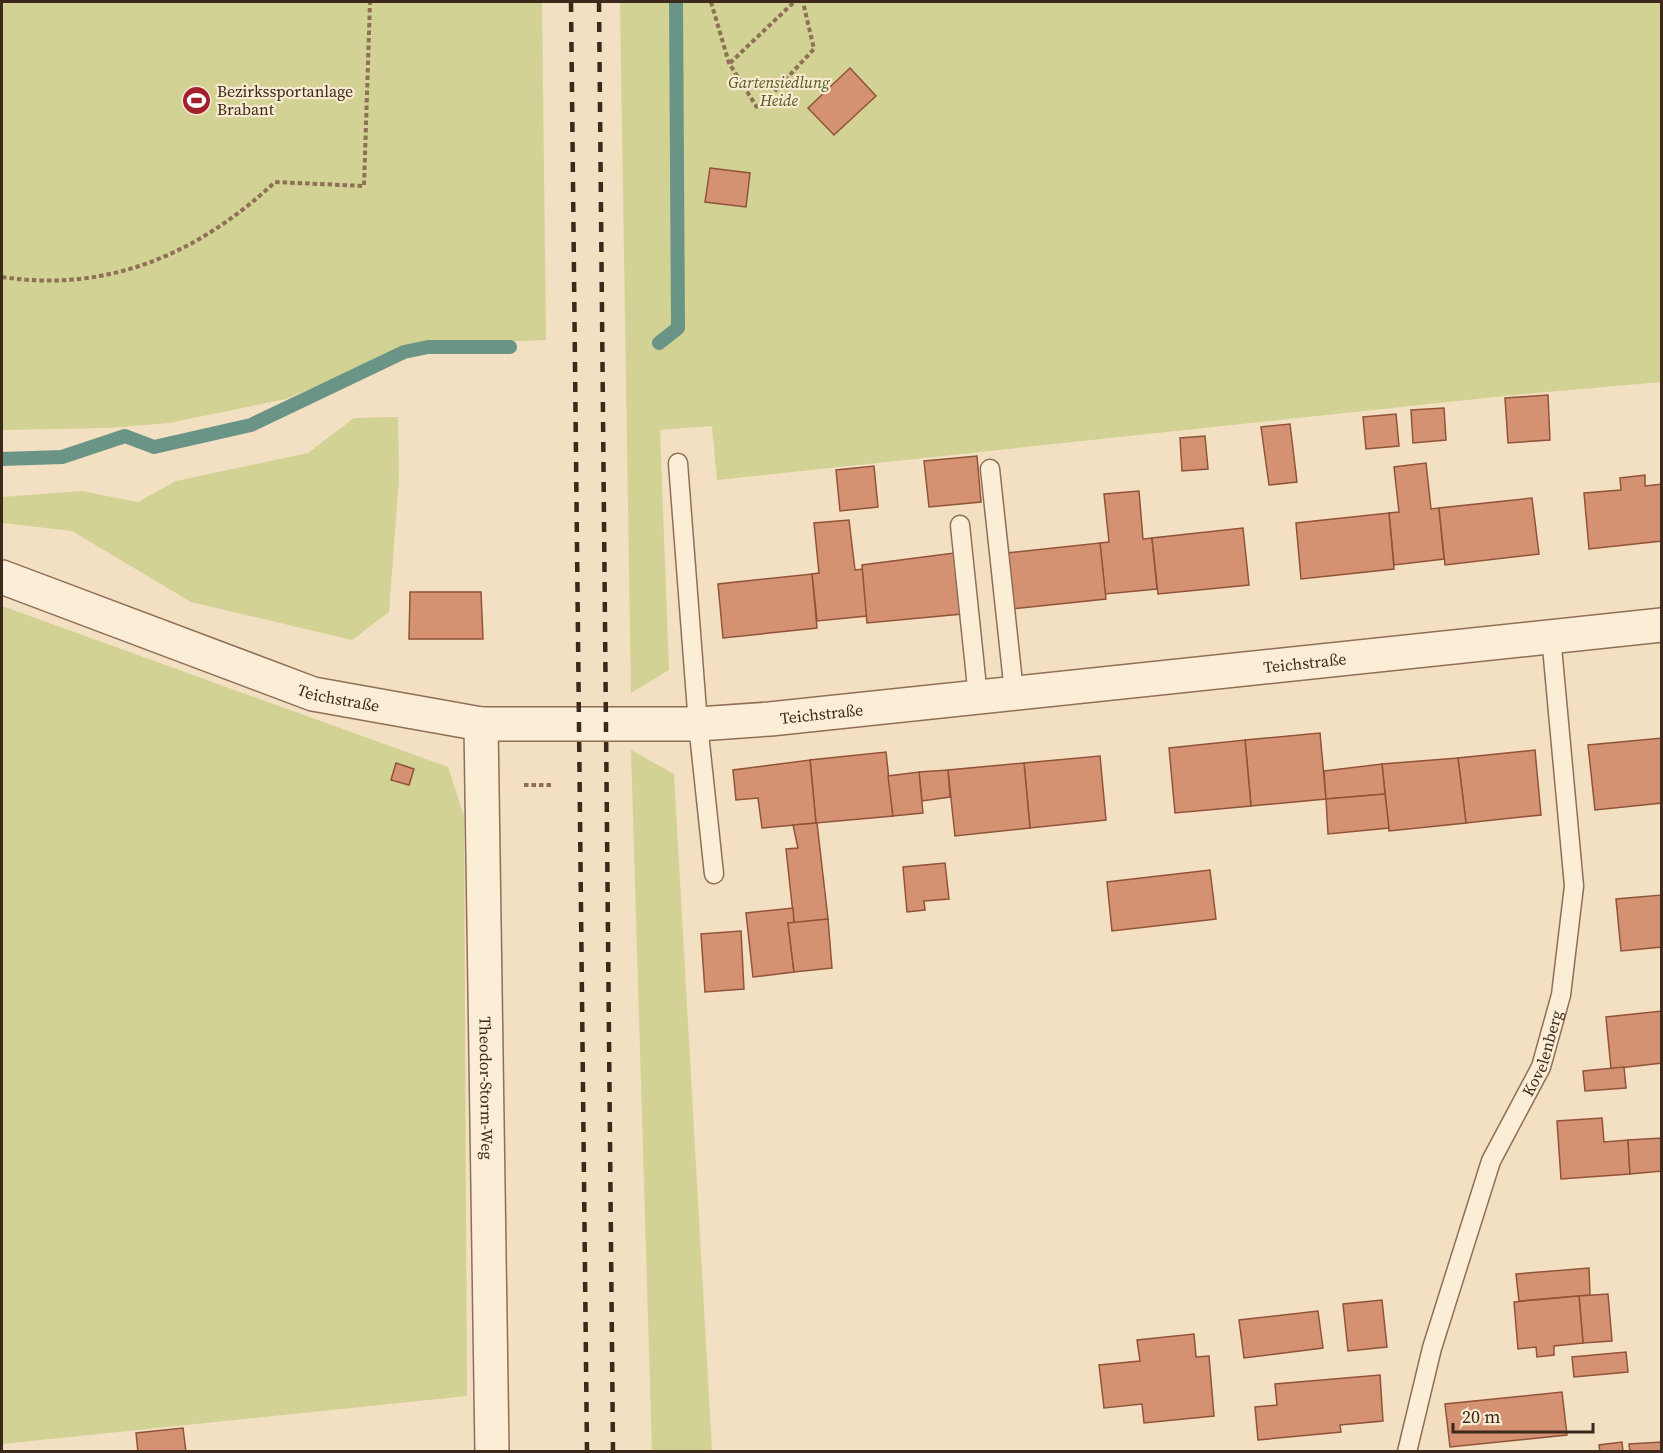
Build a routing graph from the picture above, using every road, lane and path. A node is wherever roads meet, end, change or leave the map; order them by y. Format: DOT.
graph roads {
  1 [pos="370,2"];
  2 [pos="711,2"];
  3 [pos="794,2"];
  4 [pos="803,2"];
  5 [pos="729,63"];
  6 [pos="2,277"];
  7 [pos="678,463"];
  8 [pos="990,469"];
  9 [pos="960,525"];
  10 [pos="2,578"];
  11 [pos="1662,625"];
  12 [pos="1551,636"];
  13 [pos="1014,692"];
  14 [pos="978,697"];
  15 [pos="481,724"];
  16 [pos="698,724"];
  17 [pos="714,874"];
  18 [pos="492,1452"];
  19 [pos="1407,1452"];
  1 -- 6 [label="path"];
  2 -- 5 [label="path"];
  3 -- 5 [label="path"];
  4 -- 5 [label="path"];
  7 -- 16 [label="lane"];
  8 -- 13 [label="lane"];
  9 -- 14 [label="lane"];
  10 -- 15 [label="street, Teichstraße"];
  11 -- 12 [label="street, Teichstraße"];
  12 -- 13 [label="street, Teichstraße"];
  12 -- 19 [label="lane, Kovelenberg"];
  13 -- 14 [label="street, Teichstraße"];
  14 -- 16 [label="street, Teichstraße"];
  15 -- 16 [label="street, Teichstraße"];
  15 -- 18 [label="street, Theodor-Storm-Weg"];
  16 -- 17 [label="lane"];
}
